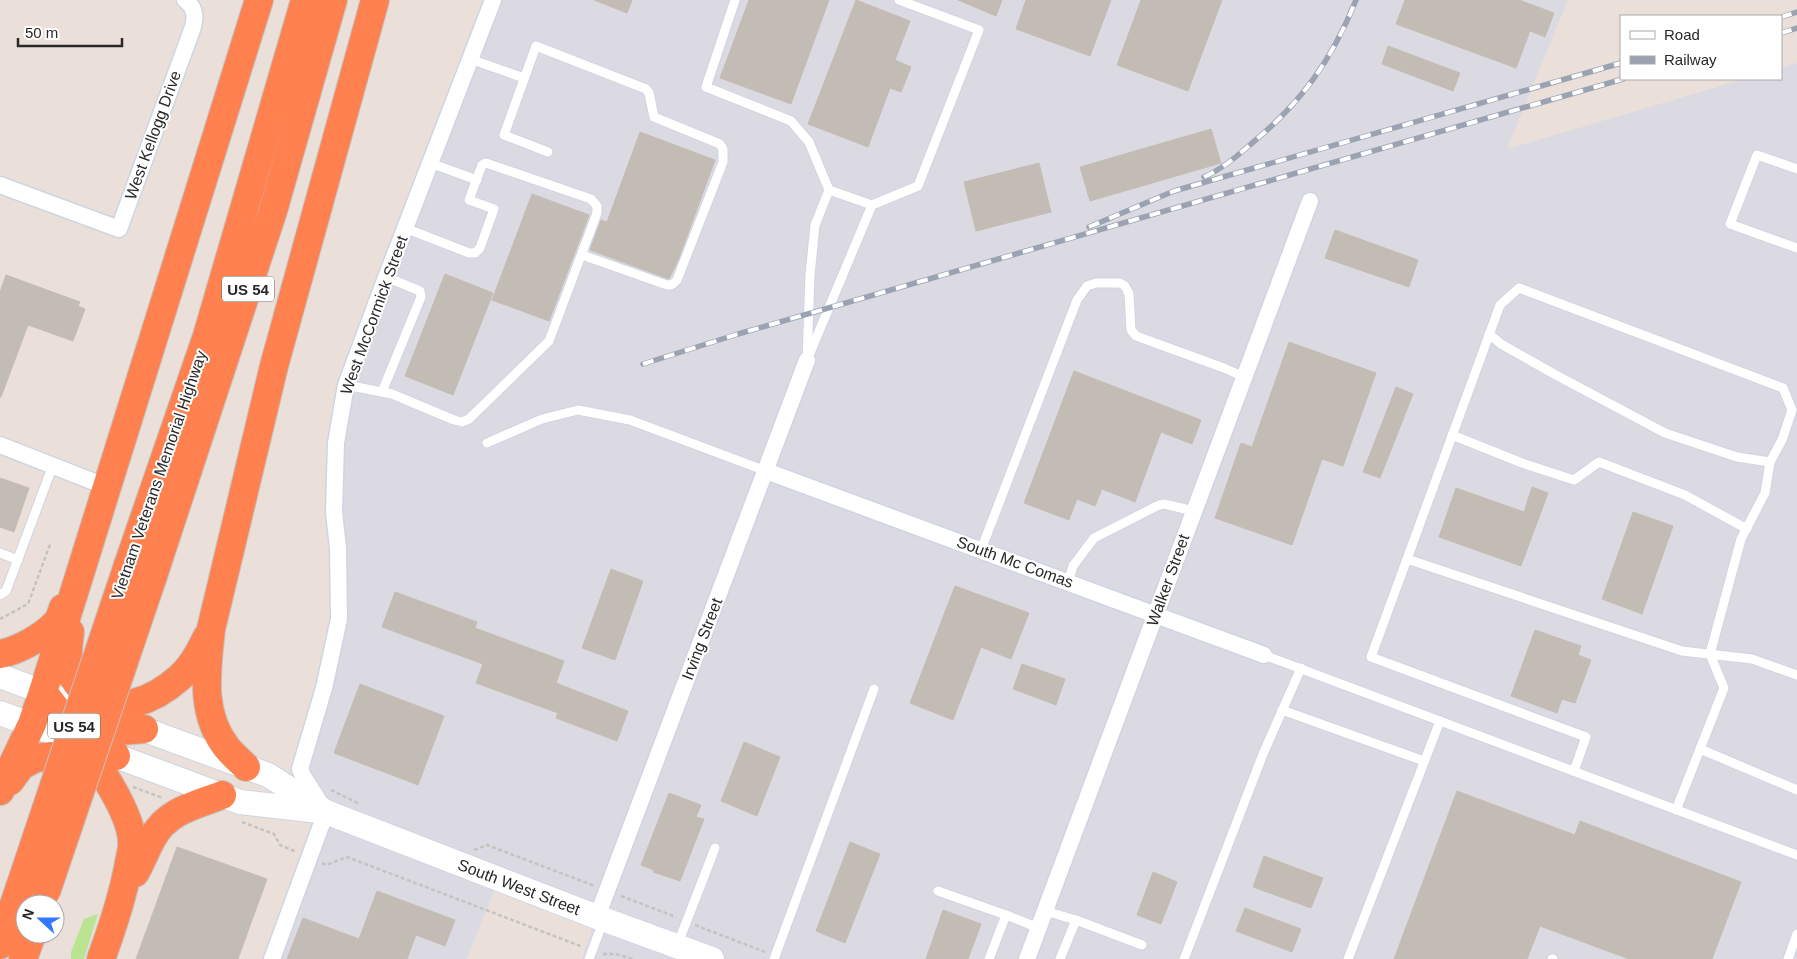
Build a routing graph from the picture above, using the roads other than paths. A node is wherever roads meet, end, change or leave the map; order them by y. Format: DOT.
graph roads {
  1 [pos="259,0"];
  2 [pos="305,0"];
  3 [pos="333,0"];
  4 [pos="375,0"];
  5 [pos="493,0"];
  6 [pos="735,0"];
  7 [pos="899,0"];
  8 [pos="190,6"];
  9 [pos="470,59"];
  10 [pos="524,78"];
  11 [pos="548,152"];
  12 [pos="430,163"];
  13 [pos="1797,169"];
  14 [pos="477,180"];
  15 [pos="0,185"];
  16 [pos="829,190"];
  17 [pos="1310,201"];
  18 [pos="872,205"];
  19 [pos="405,228"];
  20 [pos="1797,248"];
  21 [pos="582,254"];
  22 [pos="386,277"];
  23 [pos="1489,334"];
  24 [pos="807,360"];
  25 [pos="1244,377"];
  26 [pos="346,385"];
  27 [pos="382,392"];
  28 [pos="1452,435"];
  29 [pos="488,443"];
  30 [pos="0,445"];
  31 [pos="1770,462"];
  32 [pos="53,465"];
  33 [pos="766,471"];
  34 [pos="107,486"];
  35 [pos="1194,511"];
  36 [pos="1747,529"];
  37 [pos="88,546"];
  38 [pos="982,550"];
  39 [pos="0,553"];
  40 [pos="1407,559"];
  41 [pos="18,560"];
  42 [pos="1068,582"];
  43 [pos="74,594"];
  44 [pos="0,596"];
  45 [pos="1155,614"];
  46 [pos="211,629"];
  47 [pos="0,654"];
  48 [pos="1710,654"];
  49 [pos="1264,655"];
  50 [pos="69,667"];
  51 [pos="1301,668"];
  52 [pos="0,676"];
  53 [pos="1797,676"];
  54 [pos="874,689"];
  55 [pos="43,692"];
  56 [pos="148,699"];
  57 [pos="1282,710"];
  58 [pos="0,713"];
  59 [pos="1440,721"];
  60 [pos="37,726"];
  61 [pos="85,728"];
  62 [pos="144,729"];
  63 [pos="1700,749"];
  64 [pos="36,758"];
  65 [pos="1424,761"];
  66 [pos="246,767"];
  67 [pos="1574,771"];
  68 [pos="115,772"];
  69 [pos="1797,790"];
  70 [pos="0,793"];
  71 [pos="222,795"];
  72 [pos="1676,810"];
  73 [pos="326,812"];
  74 [pos="715,848"];
  75 [pos="1797,855"];
  76 [pos="938,891"];
  77 [pos="36,894"];
  78 [pos="123,896"];
  79 [pos="1045,911"];
  80 [pos="1006,915"];
  81 [pos="600,918"];
  82 [pos="1076,920"];
  83 [pos="15,924"];
  84 [pos="1039,928"];
  85 [pos="1797,934"];
  86 [pos="28,944"];
  87 [pos="1142,945"];
  88 [pos="0,946"];
  89 [pos="677,946"];
  90 [pos="591,955"];
  91 [pos="775,958"];
  92 [pos="23,959"];
  93 [pos="101,959"];
  94 [pos="272,959"];
  95 [pos="712,959"];
  96 [pos="990,959"];
  97 [pos="1028,959"];
  98 [pos="1060,959"];
  99 [pos="1184,959"];
  100 [pos="1348,959"];
  101 [pos="1788,959"];
  1 -- 34 [label="highway"];
  2 -- 77 [label="highway, Vietnam Veterans Memorial Highway / US 54, bridge"];
  3 -- 77 [label="highway, Vietnam Veterans Memorial Highway / US 54, bridge"];
  4 -- 46 [label="highway"];
  5 -- 9 [label="street, West McCormick Street"];
  6 -- 16 [label="lane"];
  7 -- 18 [label="lane"];
  8 -- 15 [label="street, West Kellogg Drive"];
  9 -- 10 [label="lane"];
  9 -- 12 [label="street, West McCormick Street"];
  10 -- 11 [label="lane"];
  10 -- 21 [label="lane"];
  12 -- 14 [label="lane"];
  12 -- 19 [label="street, West McCormick Street"];
  13 -- 20 [label="lane"];
  14 -- 19 [label="lane"];
  14 -- 21 [label="lane"];
  16 -- 18 [label="lane"];
  16 -- 24 [label="lane"];
  17 -- 25 [label="street, Walker Street"];
  18 -- 24 [label="lane"];
  19 -- 22 [label="street, West McCormick Street"];
  21 -- 27 [label="lane"];
  22 -- 26 [label="street, West McCormick Street"];
  22 -- 27 [label="lane"];
  23 -- 28 [label="lane"];
  23 -- 31 [label="lane"];
  23 -- 31 [label="lane"];
  24 -- 33 [label="street, Irving Street"];
  25 -- 35 [label="street, Walker Street"];
  25 -- 38 [label="lane"];
  26 -- 27 [label="lane"];
  26 -- 73 [label="street, West McCormick Street"];
  28 -- 36 [label="lane"];
  28 -- 40 [label="lane"];
  29 -- 33 [label="lane"];
  30 -- 32 [label="street"];
  31 -- 36 [label="lane"];
  32 -- 34 [label="street"];
  32 -- 41 [label="lane"];
  33 -- 38 [label="street, South Mc Comas"];
  33 -- 81 [label="street, Irving Street"];
  34 -- 37 [label="highway"];
  35 -- 42 [label="lane"];
  35 -- 45 [label="street, Walker Street"];
  36 -- 48 [label="lane"];
  37 -- 43 [label="highway"];
  37 -- 47 [label="highway"];
  38 -- 42 [label="street, South Mc Comas"];
  39 -- 41 [label="lane"];
  40 -- 48 [label="lane"];
  40 -- 67 [label="lane"];
  41 -- 44 [label="lane"];
  42 -- 45 [label="street, South Mc Comas"];
  43 -- 50 [label="highway"];
  43 -- 55 [label="highway"];
  45 -- 49 [label="street, South Mc Comas"];
  45 -- 79 [label="street, Walker Street"];
  46 -- 56 [label="highway"];
  46 -- 66 [label="highway"];
  48 -- 53 [label="lane"];
  48 -- 63 [label="lane"];
  49 -- 51 [label="lane"];
  50 -- 56 [label="highway"];
  50 -- 61 [label="highway"];
  51 -- 57 [label="lane"];
  51 -- 59 [label="lane"];
  52 -- 55 [label="main road"];
  54 -- 91 [label="lane"];
  55 -- 60 [label="highway"];
  55 -- 61 [label="highway"];
  56 -- 61 [label="highway"];
  57 -- 65 [label="lane"];
  57 -- 99 [label="lane"];
  58 -- 60 [label="main road"];
  59 -- 65 [label="lane"];
  59 -- 67 [label="lane"];
  60 -- 61 [label="highway"];
  60 -- 70 [label="highway"];
  61 -- 62 [label="highway"];
  61 -- 64 [label="highway"];
  61 -- 68 [label="highway"];
  62 -- 66 [label="main road, South West Street"];
  63 -- 69 [label="lane"];
  63 -- 72 [label="lane"];
  64 -- 68 [label="highway"];
  64 -- 70 [label="highway"];
  65 -- 100 [label="lane"];
  66 -- 73 [label="main road, South West Street"];
  67 -- 72 [label="lane"];
  68 -- 71 [label="main road, South West Street"];
  68 -- 78 [label="highway"];
  71 -- 73 [label="main road, South West Street"];
  71 -- 78 [label="highway"];
  72 -- 75 [label="lane"];
  73 -- 81 [label="main road, South West Street"];
  73 -- 94 [label="street"];
  74 -- 89 [label="lane"];
  76 -- 80 [label="lane"];
  78 -- 93 [label="highway"];
  79 -- 82 [label="lane"];
  79 -- 84 [label="street, Walker Street"];
  80 -- 84 [label="lane"];
  80 -- 96 [label="lane"];
  81 -- 89 [label="main road, South West Street"];
  81 -- 90 [label="lane"];
  82 -- 87 [label="lane"];
  82 -- 98 [label="lane"];
  83 -- 88 [label="highway, Vietnam Veterans Memorial Highway / US 54"];
  84 -- 97 [label="street, Walker Street"];
  85 -- 101 [label="lane"];
  86 -- 92 [label="highway"];
  89 -- 95 [label="main road, South West Street"];
}
